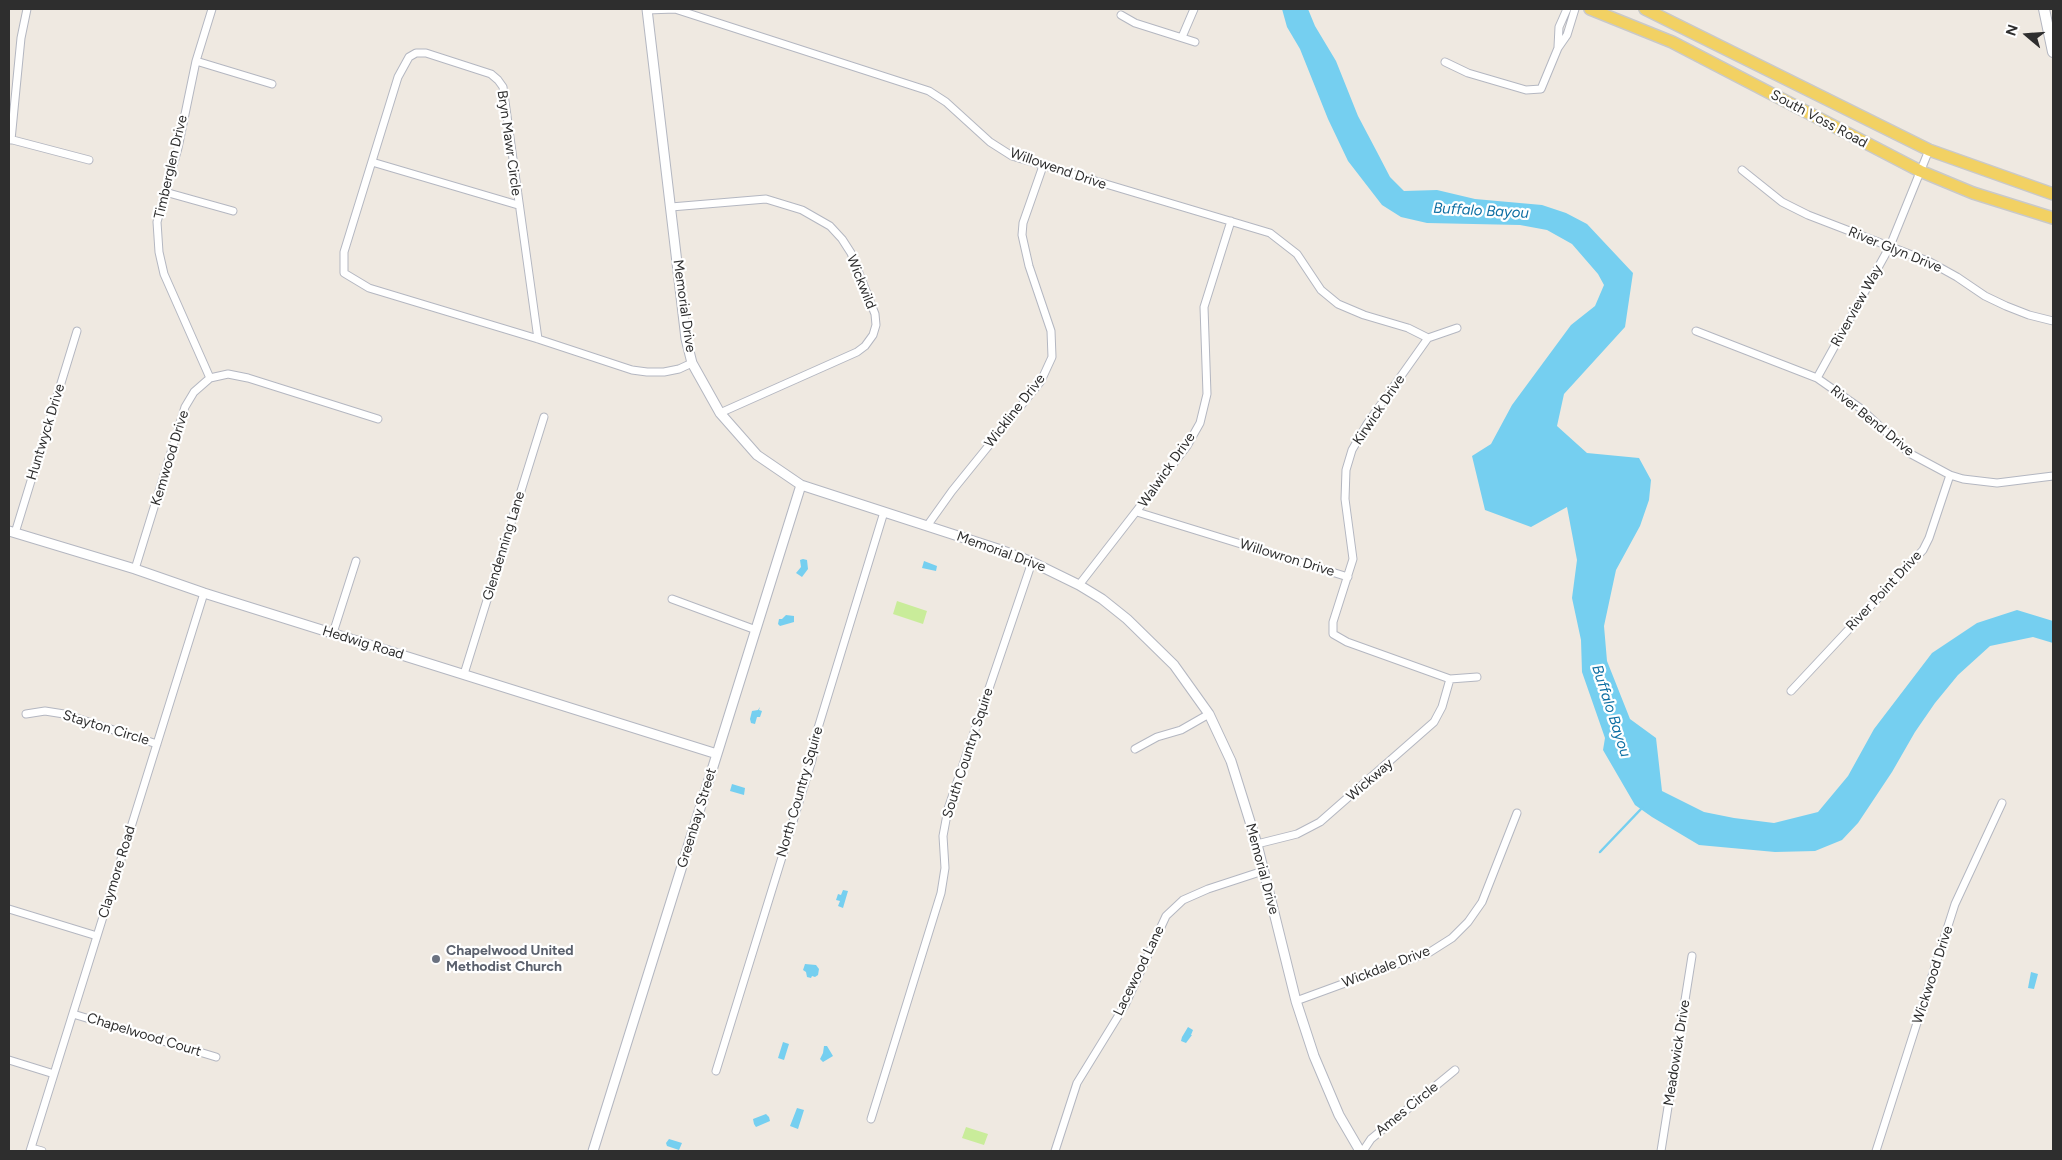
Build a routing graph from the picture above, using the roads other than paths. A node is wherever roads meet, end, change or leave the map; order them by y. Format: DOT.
graph roads {
  1 [pos="27,9"];
  2 [pos="212,9"];
  3 [pos="647,9"];
  4 [pos="1194,9"];
  5 [pos="1566,9"];
  6 [pos="1575,9"];
  7 [pos="1590,9"];
  8 [pos="1645,9"];
  9 [pos="2044,9"];
  10 [pos="1121,15"];
  11 [pos="1182,37"];
  12 [pos="2051,37"];
  13 [pos="1195,42"];
  14 [pos="1558,48"];
  15 [pos="2053,52"];
  16 [pos="196,61"];
  17 [pos="1445,62"];
  18 [pos="1796,82"];
  19 [pos="272,84"];
  20 [pos="1786,102"];
  21 [pos="10,139"];
  22 [pos="1929,150"];
  23 [pos="90,160"];
  24 [pos="372,162"];
  25 [pos="1043,166"];
  26 [pos="1742,170"];
  27 [pos="1920,171"];
  28 [pos="165,192"];
  29 [pos="2053,194"];
  30 [pos="518,205"];
  31 [pos="671,208"];
  32 [pos="233,211"];
  33 [pos="2053,218"];
  34 [pos="1232,221"];
  35 [pos="1890,246"];
  36 [pos="2053,321"];
  37 [pos="1457,328"];
  38 [pos="77,331"];
  39 [pos="1696,331"];
  40 [pos="1428,338"];
  41 [pos="538,339"];
  42 [pos="692,364"];
  43 [pos="210,378"];
  44 [pos="1816,378"];
  45 [pos="720,413"];
  46 [pos="544,417"];
  47 [pos="378,419"];
  48 [pos="1950,475"];
  49 [pos="2053,476"];
  50 [pos="801,485"];
  51 [pos="884,512"];
  52 [pos="1137,512"];
  53 [pos="927,526"];
  54 [pos="12,532"];
  55 [pos="356,561"];
  56 [pos="1032,562"];
  57 [pos="135,569"];
  58 [pos="1348,577"];
  59 [pos="1079,585"];
  60 [pos="204,593"];
  61 [pos="672,600"];
  62 [pos="756,630"];
  63 [pos="333,633"];
  64 [pos="464,674"];
  65 [pos="1477,677"];
  66 [pos="1450,679"];
  67 [pos="1791,691"];
  68 [pos="26,714"];
  69 [pos="1209,714"];
  70 [pos="157,744"];
  71 [pos="1135,749"];
  72 [pos="717,754"];
  73 [pos="2002,803"];
  74 [pos="1517,813"];
  75 [pos="1257,844"];
  76 [pos="1263,871"];
  77 [pos="9,909"];
  78 [pos="97,936"];
  79 [pos="1692,956"];
  80 [pos="1296,1001"];
  81 [pos="72,1014"];
  82 [pos="216,1057"];
  83 [pos="9,1060"];
  84 [pos="1455,1070"];
  85 [pos="716,1071"];
  86 [pos="54,1074"];
  87 [pos="871,1119"];
  88 [pos="30,1149"];
  89 [pos="42,1151"];
  90 [pos="593,1151"];
  91 [pos="1055,1151"];
  92 [pos="1361,1151"];
  93 [pos="1662,1151"];
  94 [pos="1876,1151"];
  1 -- 21 [label="street"];
  2 -- 16 [label="street, Timberglen Drive"];
  3 -- 25 [label="street, Willowend Drive"];
  3 -- 31 [label="street, Memorial Drive"];
  4 -- 11 [label="street"];
  5 -- 14 [label="street"];
  6 -- 14 [label="street"];
  7 -- 20 [label="main road, South Voss Road"];
  8 -- 18 [label="main road, South Voss Road"];
  9 -- 12 [label="main road"];
  10 -- 11 [label="street"];
  11 -- 13 [label="street"];
  12 -- 15 [label="main road"];
  14 -- 17 [label="street"];
  16 -- 19 [label="street"];
  16 -- 28 [label="street, Timberglen Drive"];
  18 -- 20 [label="main road"];
  18 -- 22 [label="main road, South Voss Road"];
  20 -- 27 [label="main road, South Voss Road"];
  21 -- 23 [label="street"];
  22 -- 27 [label="street, Riverview Way"];
  22 -- 29 [label="main road, South Voss Road"];
  24 -- 30 [label="street, Bryn Mawr Circle"];
  24 -- 30 [label="street, Bryn Mawr Circle"];
  24 -- 41 [label="street, Bryn Mawr Circle"];
  25 -- 34 [label="street, Willowend Drive"];
  25 -- 53 [label="street, Wickline Drive"];
  26 -- 35 [label="street, River Glyn Drive"];
  27 -- 33 [label="main road, South Voss Road"];
  27 -- 35 [label="street, Riverview Way"];
  28 -- 32 [label="street"];
  28 -- 43 [label="street, Timberglen Drive"];
  30 -- 41 [label="street, Bryn Mawr Circle"];
  31 -- 42 [label="street, Memorial Drive"];
  31 -- 45 [label="street, Wickwild"];
  34 -- 40 [label="street, Willowend Drive"];
  34 -- 52 [label="street, Walwick Drive"];
  35 -- 36 [label="street, River Glyn Drive"];
  35 -- 44 [label="street, Riverview Way"];
  37 -- 40 [label="street"];
  38 -- 54 [label="street, Huntwyck Drive"];
  39 -- 44 [label="street, River Bend Drive"];
  40 -- 58 [label="street, Kirwick Drive"];
  41 -- 42 [label="street, Bryn Mawr Circle"];
  42 -- 45 [label="street, Memorial Drive"];
  43 -- 47 [label="street"];
  43 -- 57 [label="street, Kemwood Drive"];
  44 -- 48 [label="street, River Bend Drive"];
  45 -- 50 [label="street, Memorial Drive"];
  46 -- 64 [label="street, Glendenning Lane"];
  48 -- 49 [label="street, River Bend Drive"];
  48 -- 67 [label="street, River Point Drive"];
  50 -- 51 [label="street, Memorial Drive"];
  50 -- 62 [label="street, Greenbay Street"];
  51 -- 53 [label="street, Memorial Drive"];
  51 -- 85 [label="street, North Country Squire"];
  52 -- 58 [label="street, Willowron Drive"];
  52 -- 59 [label="street, Walwick Drive"];
  53 -- 56 [label="street, Memorial Drive"];
  54 -- 57 [label="street, Hedwig Road"];
  55 -- 63 [label="street"];
  56 -- 59 [label="street, Memorial Drive"];
  56 -- 87 [label="street, South Country Squire"];
  57 -- 60 [label="street, Hedwig Road"];
  58 -- 66 [label="street, Willowron Drive"];
  59 -- 69 [label="street, Memorial Drive"];
  60 -- 63 [label="street, Hedwig Road"];
  60 -- 70 [label="street, Claymore Road"];
  61 -- 62 [label="street"];
  62 -- 72 [label="street, Greenbay Street"];
  63 -- 64 [label="street, Hedwig Road"];
  64 -- 72 [label="street, Hedwig Road"];
  65 -- 66 [label="street, Willowron Drive"];
  66 -- 75 [label="street, Wickway"];
  68 -- 70 [label="street, Stayton Circle"];
  69 -- 71 [label="street"];
  69 -- 75 [label="street, Memorial Drive"];
  70 -- 78 [label="street, Claymore Road"];
  72 -- 90 [label="street, Greenbay Street"];
  73 -- 94 [label="street, Wickwood Drive"];
  74 -- 80 [label="street, Wickdale Drive"];
  75 -- 76 [label="street, Memorial Drive"];
  76 -- 80 [label="street, Memorial Drive"];
  76 -- 91 [label="street, Lacewood Lane"];
  77 -- 78 [label="street"];
  78 -- 81 [label="street, Claymore Road"];
  79 -- 93 [label="street, Meadowick Drive"];
  80 -- 92 [label="street, Memorial Drive"];
  81 -- 82 [label="street, Chapelwood Court"];
  81 -- 86 [label="street, Claymore Road"];
  83 -- 86 [label="street"];
  84 -- 92 [label="street, Ames Circle"];
  86 -- 88 [label="street, Claymore Road"];
  88 -- 89 [label="street"];
}
